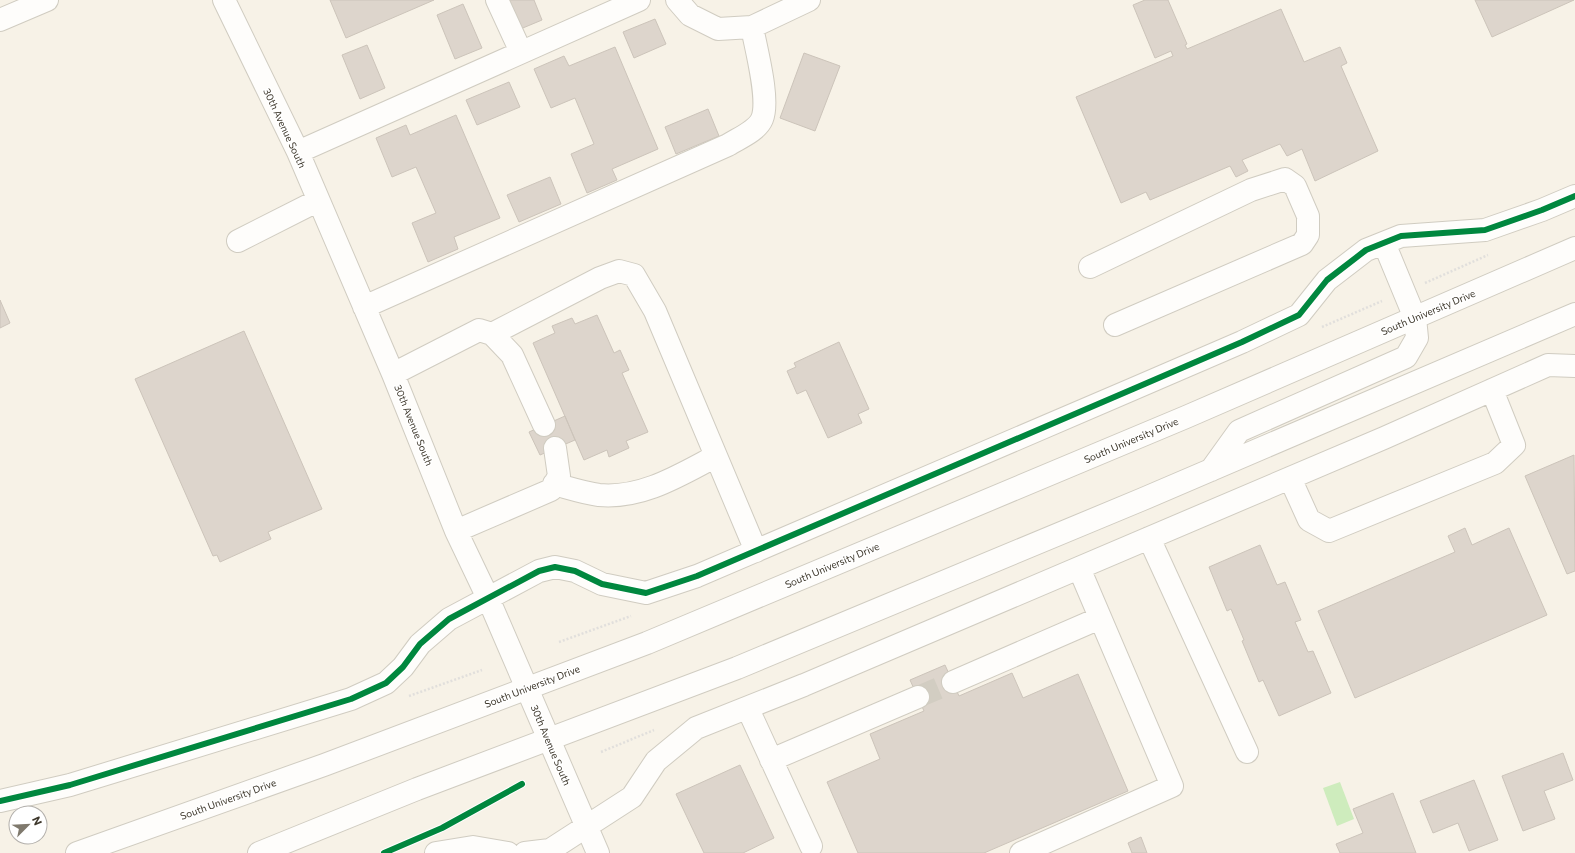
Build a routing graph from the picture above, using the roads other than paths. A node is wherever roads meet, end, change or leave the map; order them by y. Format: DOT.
graph roads {
  1 [pos="47,0"];
  2 [pos="224,0"];
  3 [pos="497,0"];
  4 [pos="639,0"];
  5 [pos="677,0"];
  6 [pos="809,0"];
  7 [pos="0,20"];
  8 [pos="752,27"];
  9 [pos="521,52"];
  10 [pos="298,152"];
  11 [pos="1575,196"];
  12 [pos="317,201"];
  13 [pos="238,241"];
  14 [pos="1384,243"];
  15 [pos="1575,248"];
  16 [pos="1090,267"];
  17 [pos="364,307"];
  18 [pos="1575,314"];
  19 [pos="1415,318"];
  20 [pos="1115,325"];
  21 [pos="492,334"];
  22 [pos="1575,366"];
  23 [pos="393,374"];
  24 [pos="1492,390"];
  25 [pos="544,425"];
  26 [pos="555,448"];
  27 [pos="716,456"];
  28 [pos="1210,470"];
  29 [pos="1290,478"];
  30 [pos="554,484"];
  31 [pos="456,531"];
  32 [pos="1149,538"];
  33 [pos="756,551"];
  34 [pos="1079,568"];
  35 [pos="488,598"];
  36 [pos="1100,618"];
  37 [pos="953,682"];
  38 [pos="526,688"];
  39 [pos="918,697"];
  40 [pos="748,709"];
  41 [pos="548,740"];
  42 [pos="1247,752"];
  43 [pos="771,760"];
  44 [pos="0,801"];
  45 [pos="585,826"];
  46 [pos="811,846"];
  47 [pos="77,853"];
  48 [pos="259,853"];
  49 [pos="436,853"];
  50 [pos="508,853"];
  51 [pos="525,853"];
  52 [pos="598,853"];
  53 [pos="1021,853"];
  1 -- 7 [label="street"];
  2 -- 10 [label="street, 30th Avenue South"];
  3 -- 9 [label="street"];
  4 -- 9 [label="street"];
  5 -- 8 [label="street"];
  6 -- 8 [label="street"];
  8 -- 17 [label="street"];
  9 -- 10 [label="street"];
  10 -- 12 [label="street, 30th Avenue South"];
  11 -- 14 [label="street"];
  12 -- 13 [label="street"];
  12 -- 17 [label="street, 30th Avenue South"];
  14 -- 19 [label="street"];
  14 -- 33 [label="street"];
  15 -- 19 [label="street, South University Drive"];
  16 -- 20 [label="street"];
  17 -- 23 [label="street, 30th Avenue South"];
  18 -- 28 [label="street"];
  19 -- 28 [label="street"];
  19 -- 38 [label="street, South University Drive"];
  21 -- 23 [label="street"];
  21 -- 25 [label="street"];
  21 -- 27 [label="street"];
  22 -- 24 [label="street"];
  23 -- 31 [label="street, 30th Avenue South"];
  24 -- 29 [label="street"];
  24 -- 29 [label="street"];
  26 -- 30 [label="street"];
  27 -- 30 [label="street"];
  27 -- 33 [label="street"];
  28 -- 41 [label="street"];
  29 -- 32 [label="street"];
  30 -- 31 [label="street"];
  31 -- 35 [label="street, 30th Avenue South"];
  32 -- 34 [label="street"];
  32 -- 42 [label="street"];
  33 -- 35 [label="street"];
  34 -- 36 [label="street"];
  34 -- 40 [label="street"];
  35 -- 38 [label="street, 30th Avenue South"];
  35 -- 44 [label="street"];
  36 -- 37 [label="street"];
  36 -- 53 [label="street"];
  38 -- 41 [label="street, 30th Avenue South"];
  38 -- 47 [label="street, South University Drive"];
  39 -- 43 [label="street"];
  40 -- 43 [label="street"];
  40 -- 45 [label="street"];
  41 -- 45 [label="street, 30th Avenue South"];
  41 -- 48 [label="street"];
  43 -- 46 [label="street"];
  45 -- 51 [label="street"];
  45 -- 52 [label="street, 30th Avenue South"];
  49 -- 50 [label="street"];
}
